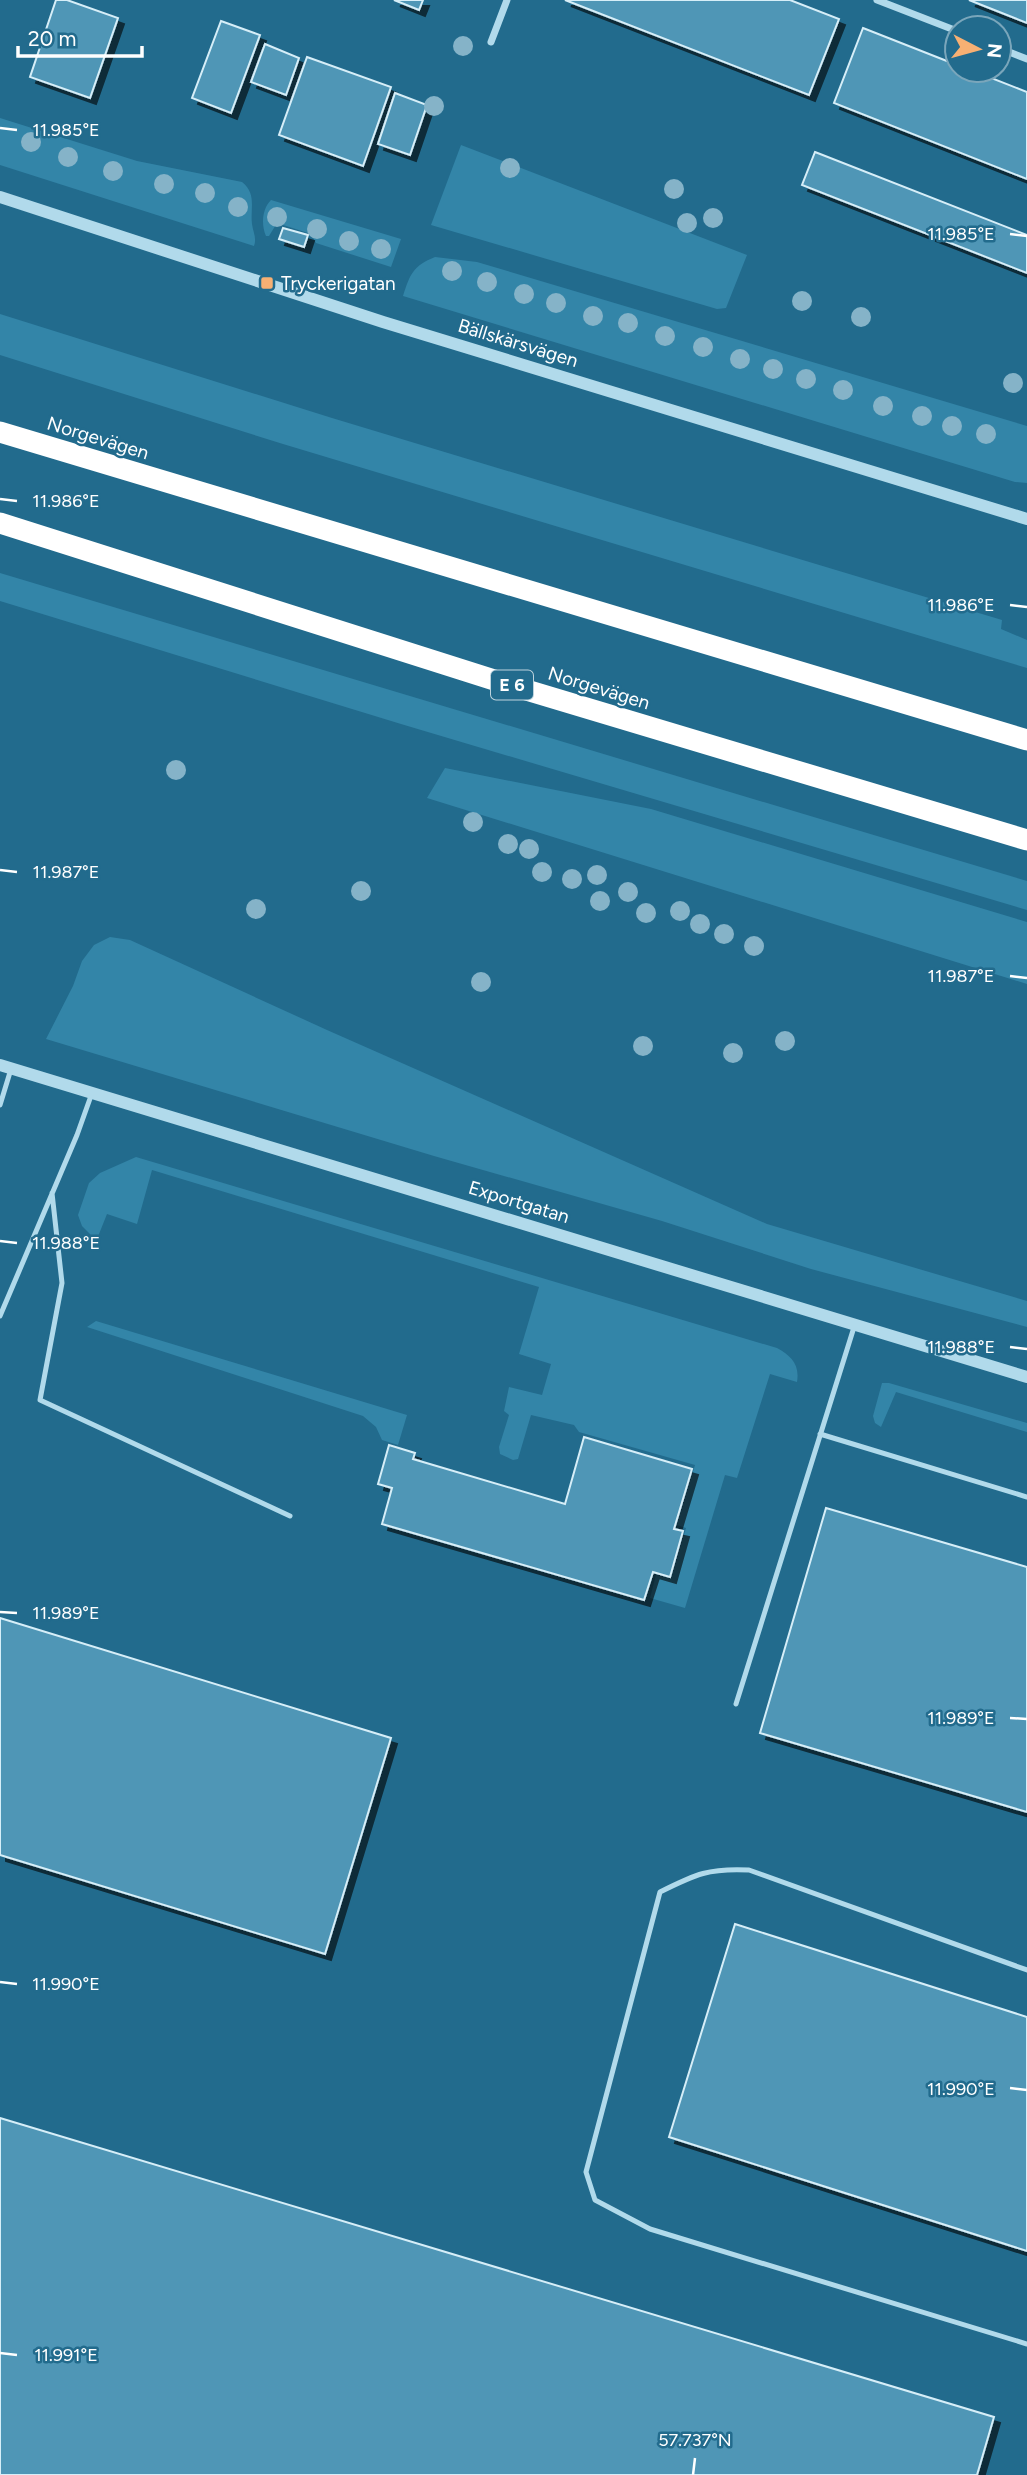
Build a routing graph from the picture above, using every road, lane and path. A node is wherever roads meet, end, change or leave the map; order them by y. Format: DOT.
graph roads {
  1 [pos="507,0"];
  2 [pos="877,0"];
  3 [pos="943,26"];
  4 [pos="491,42"];
  5 [pos="0,197"];
  6 [pos="0,432"];
  7 [pos="1027,519"];
  8 [pos="0,523"];
  9 [pos="1027,740"];
  10 [pos="1027,840"];
  11 [pos="5,1067"];
  12 [pos="92,1093"];
  13 [pos="0,1105"];
  14 [pos="52,1193"];
  15 [pos="0,1317"];
  16 [pos="855,1324"];
  17 [pos="1027,1377"];
  18 [pos="820,1434"];
  19 [pos="1027,1497"];
  20 [pos="290,1516"];
  21 [pos="736,1704"];
  22 [pos="1027,1970"];
  23 [pos="1027,2344"];
  1 -- 4 [label="street"];
  2 -- 3 [label="street"];
  5 -- 7 [label="street, Bällskärsvägen"];
  6 -- 9 [label="highway, Norgevägen"];
  8 -- 10 [label="highway, Norgevägen / E 6"];
  11 -- 12 [label="street, Exportgatan"];
  11 -- 13 [label="lane"];
  12 -- 14 [label="lane"];
  12 -- 16 [label="street, Exportgatan"];
  14 -- 15 [label="lane"];
  14 -- 20 [label="lane"];
  16 -- 17 [label="street, Exportgatan"];
  16 -- 18 [label="lane"];
  18 -- 19 [label="lane"];
  18 -- 21 [label="lane"];
  22 -- 23 [label="lane"];
}
